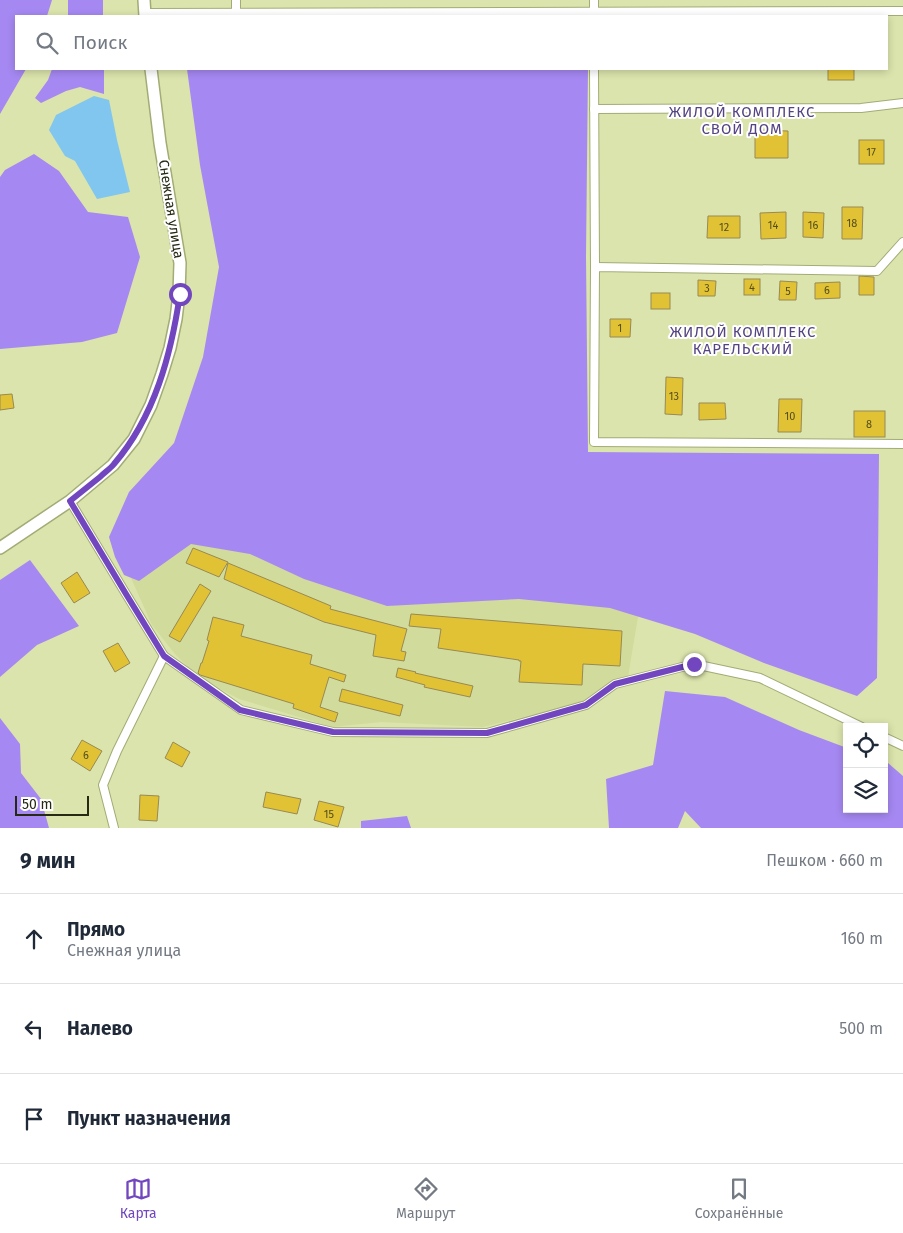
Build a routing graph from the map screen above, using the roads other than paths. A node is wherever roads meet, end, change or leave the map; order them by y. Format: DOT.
graph roads {
  1 [pos="144,0"];
  2 [pos="236,0"];
  3 [pos="594,0"];
  4 [pos="903,11"];
  5 [pos="236,13"];
  6 [pos="594,14"];
  7 [pos="145,15"];
  8 [pos="151,70"];
  9 [pos="594,70"];
  10 [pos="903,103"];
  11 [pos="594,109"];
  12 [pos="903,242"];
  13 [pos="594,267"];
  14 [pos="903,444"];
  15 [pos="70,501"];
  16 [pos="0,548"];
  17 [pos="164,656"];
  18 [pos="854,723"];
  19 [pos="888,739"];
  20 [pos="903,746"];
  21 [pos="114,828"];
  1 -- 7 [label="street"];
  2 -- 5 [label="street"];
  3 -- 6 [label="street"];
  4 -- 6 [label="street"];
  5 -- 6 [label="street"];
  5 -- 7 [label="street"];
  8 -- 15 [label="street, Снежная улица"];
  9 -- 11 [label="street"];
  10 -- 11 [label="street"];
  11 -- 13 [label="street"];
  12 -- 13 [label="street"];
  13 -- 14 [label="street"];
  15 -- 16 [label="street, Снежная улица"];
  15 -- 17 [label="street"];
  17 -- 18 [label="street"];
  17 -- 21 [label="street"];
  19 -- 20 [label="street"];
}
